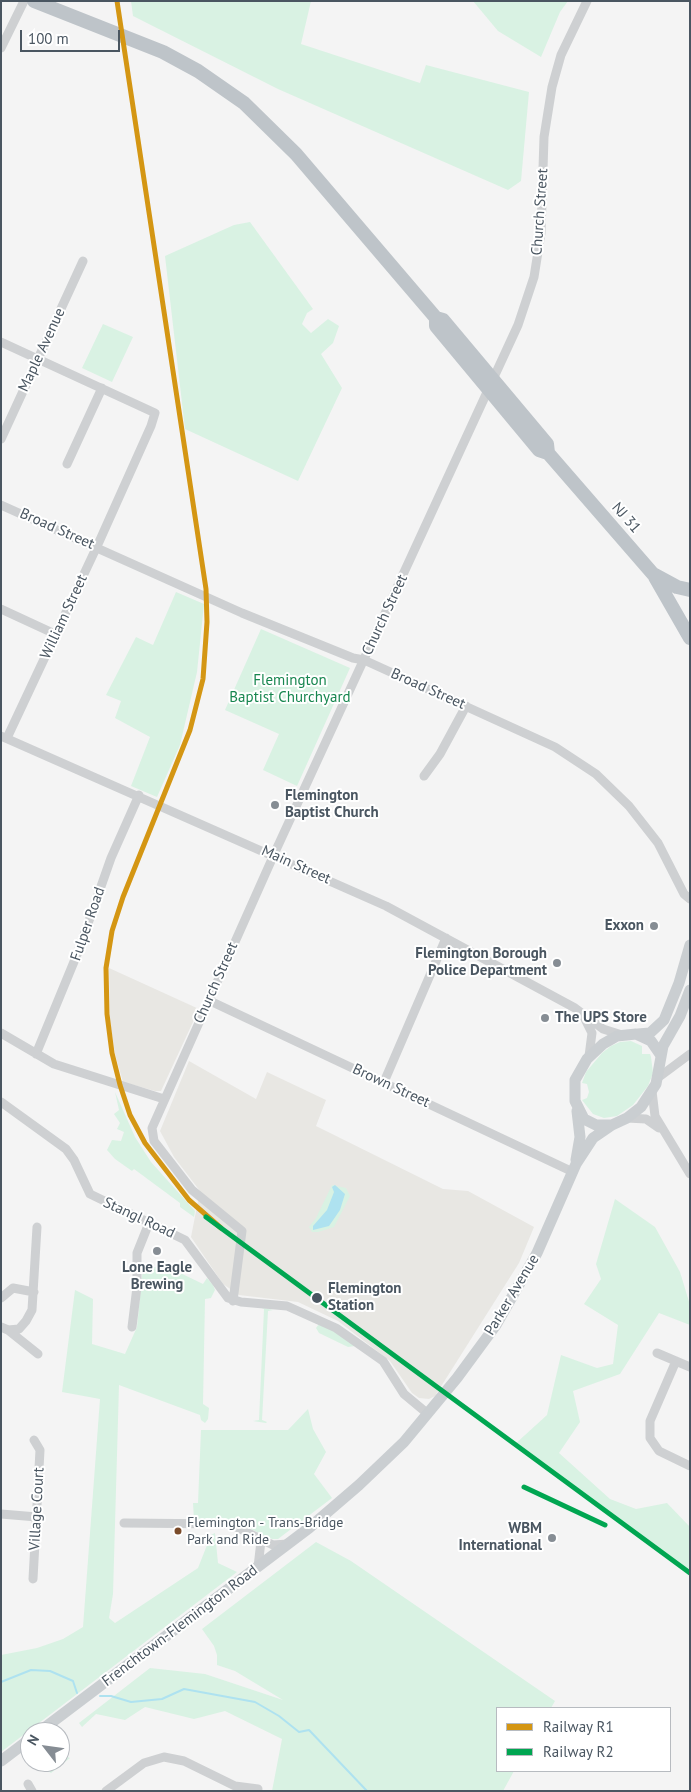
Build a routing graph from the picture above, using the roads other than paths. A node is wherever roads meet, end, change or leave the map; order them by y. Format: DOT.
graph roads {
  1 [pos="24,1"];
  2 [pos="34,1"];
  3 [pos="587,1"];
  4 [pos="1,48"];
  5 [pos="83,261"];
  6 [pos="1,342"];
  7 [pos="38,358"];
  8 [pos="491,386"];
  9 [pos="102,388"];
  10 [pos="1,439"];
  11 [pos="67,464"];
  12 [pos="1,505"];
  13 [pos="97,547"];
  14 [pos="653,574"];
  15 [pos="690,590"];
  16 [pos="667,596"];
  17 [pos="1,609"];
  18 [pos="690,613"];
  19 [pos="55,634"];
  20 [pos="690,638"];
  21 [pos="364,660"];
  22 [pos="466,706"];
  23 [pos="4,737"];
  24 [pos="424,776"];
  25 [pos="139,795"];
  26 [pos="274,855"];
  27 [pos="690,899"];
  28 [pos="446,938"];
  29 [pos="690,946"];
  30 [pos="690,990"];
  31 [pos="208,1000"];
  32 [pos="581,1012"];
  33 [pos="1,1033"];
  34 [pos="636,1034"];
  35 [pos="623,1035"];
  36 [pos="36,1054"];
  37 [pos="688,1054"];
  38 [pos="660,1055"];
  39 [pos="589,1056"];
  40 [pos="659,1077"];
  41 [pos="384,1082"];
  42 [pos="652,1092"];
  43 [pos="164,1099"];
  44 [pos="1,1102"];
  45 [pos="576,1107"];
  46 [pos="627,1118"];
  47 [pos="612,1125"];
  48 [pos="664,1132"];
  49 [pos="575,1168"];
  50 [pos="690,1174"];
  51 [pos="149,1223"];
  52 [pos="37,1226"];
  53 [pos="34,1292"];
  54 [pos="1,1298"];
  55 [pos="233,1301"];
  56 [pos="132,1327"];
  57 [pos="5,1329"];
  58 [pos="657,1353"];
  59 [pos="38,1354"];
  60 [pos="676,1361"];
  61 [pos="690,1368"];
  62 [pos="428,1414"];
  63 [pos="34,1440"];
  64 [pos="690,1466"];
  65 [pos="1,1514"];
  66 [pos="37,1516"];
  67 [pos="124,1523"];
  68 [pos="262,1541"];
  69 [pos="288,1544"];
  70 [pos="258,1567"];
  71 [pos="33,1579"];
  72 [pos="52,1722"];
  73 [pos="20,1747"];
  74 [pos="1,1761"];
  75 [pos="258,1789"];
  76 [pos="106,1791"];
  1 -- 4 [label="street"];
  2 -- 8 [label="highway, NJ 31 / NJ 31"];
  3 -- 8 [label="street, Church Street"];
  5 -- 7 [label="street, Maple Avenue"];
  6 -- 7 [label="street"];
  7 -- 9 [label="street"];
  7 -- 10 [label="street, Maple Avenue"];
  8 -- 14 [label="highway, NJ 31 / NJ 31"];
  8 -- 21 [label="street, Church Street"];
  9 -- 11 [label="street"];
  9 -- 13 [label="street, William Street"];
  12 -- 13 [label="street, Broad Street"];
  13 -- 19 [label="street, William Street"];
  13 -- 21 [label="street, Broad Street"];
  14 -- 15 [label="highway, NJ 31 / NJ 31"];
  14 -- 16 [label="highway, NJ 31"];
  16 -- 18 [label="highway, NJ 31"];
  16 -- 20 [label="highway"];
  17 -- 19 [label="street"];
  19 -- 23 [label="street, William Street"];
  21 -- 22 [label="street, Broad Street"];
  21 -- 26 [label="street, Church Street"];
  22 -- 24 [label="street"];
  22 -- 27 [label="street, Broad Street"];
  23 -- 25 [label="street, Main Street"];
  25 -- 26 [label="street, Main Street"];
  25 -- 36 [label="street, Fulper Road"];
  26 -- 28 [label="street, Main Street"];
  26 -- 31 [label="street, Church Street"];
  28 -- 32 [label="street, Main Street"];
  28 -- 41 [label="street"];
  29 -- 34 [label="main road"];
  30 -- 38 [label="main road"];
  31 -- 41 [label="street, Brown Street"];
  31 -- 43 [label="street, Church Street"];
  32 -- 35 [label="street, Main Street"];
  32 -- 39 [label="street"];
  33 -- 36 [label="street"];
  34 -- 35 [label="main road"];
  34 -- 38 [label="main road"];
  35 -- 39 [label="main road"];
  36 -- 43 [label="street"];
  37 -- 38 [label="street"];
  37 -- 40 [label="street"];
  38 -- 40 [label="main road"];
  39 -- 45 [label="main road"];
  40 -- 42 [label="main road"];
  41 -- 49 [label="street, Brown Street"];
  42 -- 46 [label="main road"];
  42 -- 48 [label="street"];
  43 -- 55 [label="street, Church Street"];
  44 -- 51 [label="street, Stangl Road"];
  45 -- 47 [label="main road"];
  45 -- 49 [label="main road, Parker Avenue"];
  46 -- 47 [label="main road"];
  46 -- 48 [label="street"];
  47 -- 49 [label="main road, Parker Avenue"];
  48 -- 50 [label="street"];
  49 -- 62 [label="main road, Parker Avenue"];
  51 -- 55 [label="street, Stangl Road"];
  51 -- 56 [label="street"];
  52 -- 53 [label="street"];
  53 -- 54 [label="street"];
  53 -- 57 [label="street"];
  55 -- 62 [label="street"];
  57 -- 59 [label="street"];
  58 -- 60 [label="street"];
  60 -- 61 [label="street"];
  60 -- 64 [label="street"];
  62 -- 69 [label="main road, Frenchtown-Flemington Road"];
  63 -- 66 [label="street, Village Court"];
  65 -- 66 [label="street"];
  66 -- 71 [label="street, Village Court"];
  67 -- 68 [label="street"];
  68 -- 69 [label="street"];
  68 -- 70 [label="street"];
  69 -- 70 [label="main road, Frenchtown-Flemington Road"];
  70 -- 72 [label="main road, Frenchtown-Flemington Road"];
  73 -- 74 [label="main road"];
  75 -- 76 [label="street"];
}
